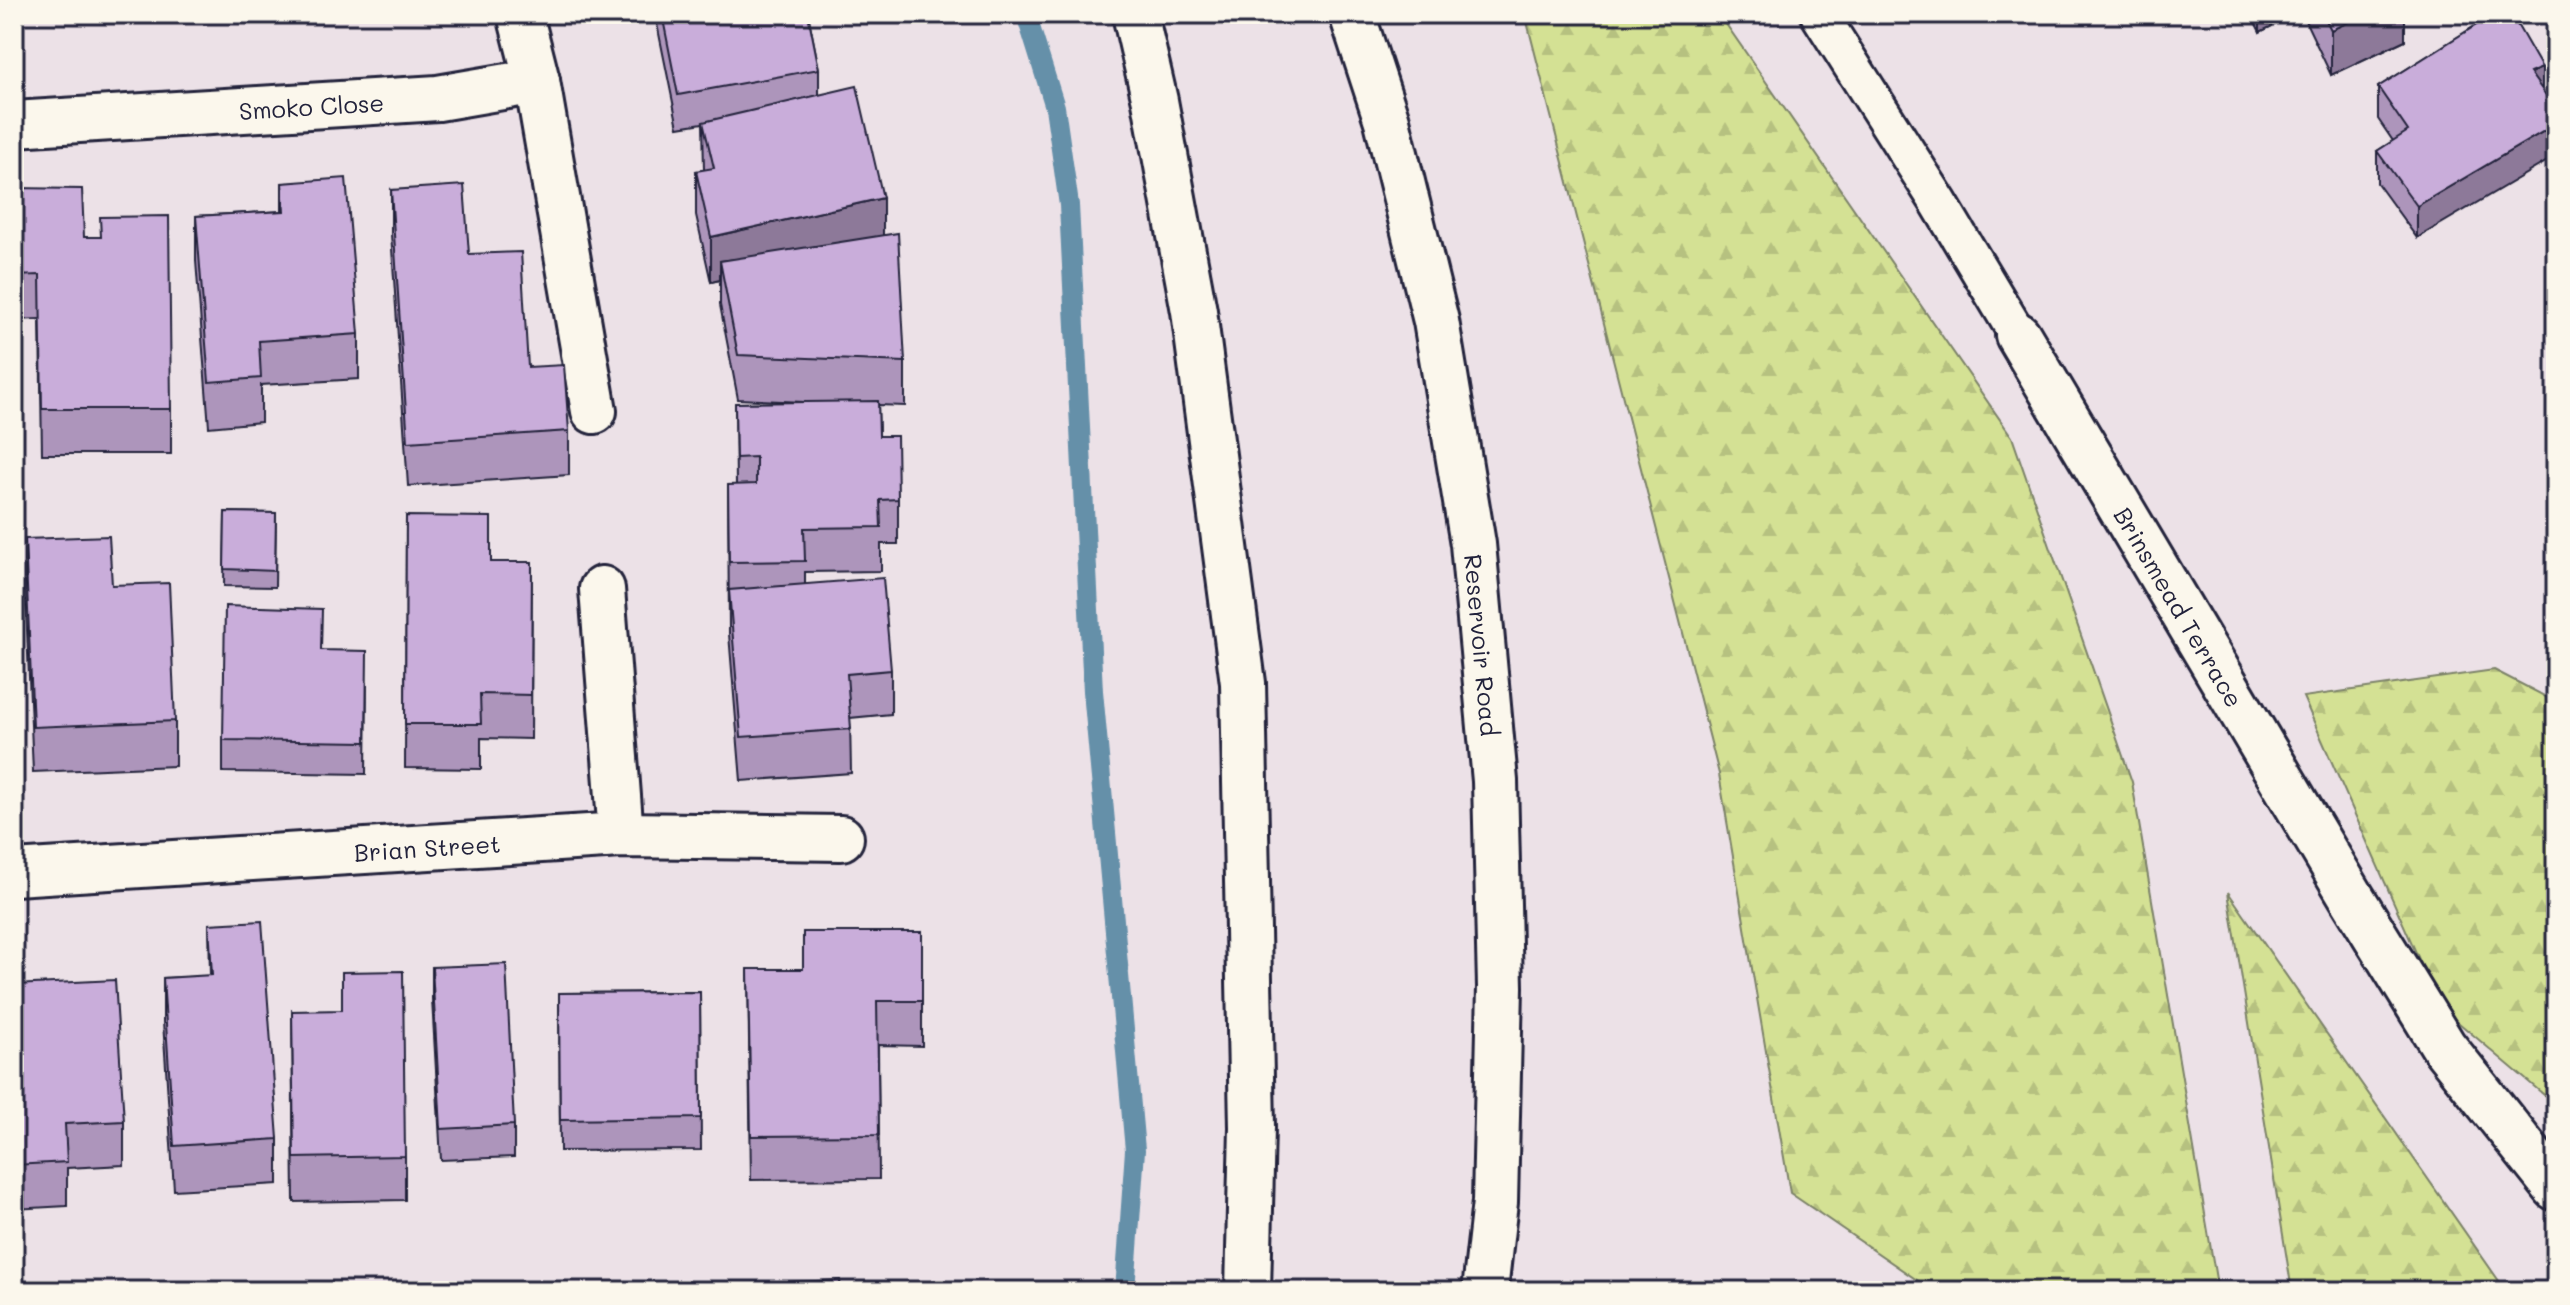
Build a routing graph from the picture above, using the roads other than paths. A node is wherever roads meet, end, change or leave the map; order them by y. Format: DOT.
graph roads {
  1 [pos="520,14"];
  2 [pos="1135,14"];
  3 [pos="1352,14"];
  4 [pos="1819,14"];
  5 [pos="537,81"];
  6 [pos="14,124"];
  7 [pos="2018,335"];
  8 [pos="594,411"];
  9 [pos="602,589"];
  10 [pos="621,835"];
  11 [pos="841,838"];
  12 [pos="14,873"];
  13 [pos="2556,1188"];
  14 [pos="1248,1291"];
  15 [pos="1485,1291"];
  1 -- 5 [label="street"];
  2 -- 14 [label="street"];
  3 -- 15 [label="street, Reservoir Road"];
  4 -- 7 [label="lane, Brinsmead Terrace"];
  5 -- 6 [label="street, Smoko Close"];
  5 -- 8 [label="street"];
  7 -- 13 [label="street, Brinsmead Terrace"];
  9 -- 10 [label="street"];
  10 -- 11 [label="street, Brian Street"];
  10 -- 12 [label="street, Brian Street"];
}
